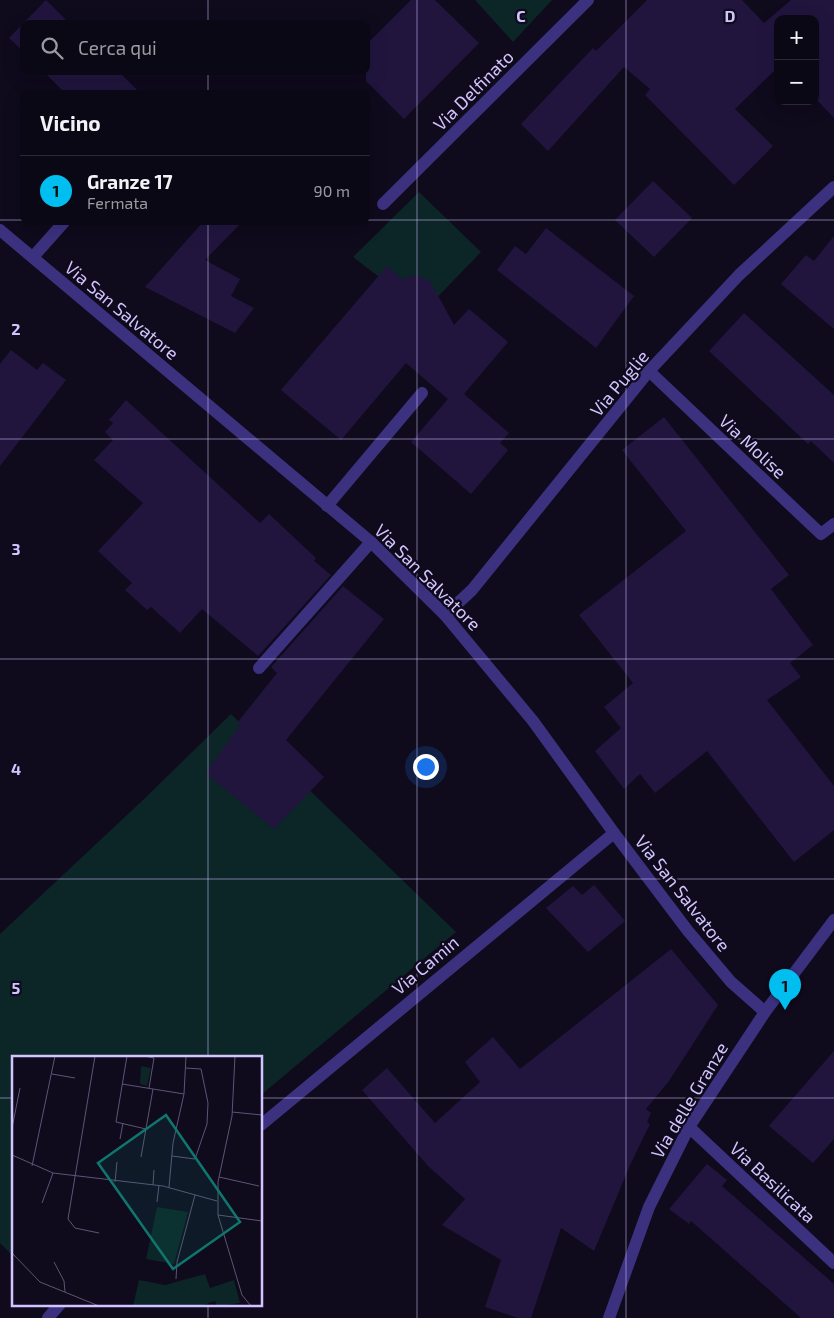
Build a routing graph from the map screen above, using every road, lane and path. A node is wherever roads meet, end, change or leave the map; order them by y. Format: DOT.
graph roads {
  1 [pos="588,0"];
  2 [pos="834,187"];
  3 [pos="383,204"];
  4 [pos="61,225"];
  5 [pos="0,230"];
  6 [pos="32,257"];
  7 [pos="650,372"];
  8 [pos="422,393"];
  9 [pos="328,506"];
  10 [pos="834,524"];
  11 [pos="371,542"];
  12 [pos="445,615"];
  13 [pos="259,668"];
  14 [pos="614,834"];
  15 [pos="834,920"];
  16 [pos="765,1012"];
  17 [pos="262,1124"];
  18 [pos="689,1127"];
  19 [pos="834,1262"];
  20 [pos="58,1306"];
  21 [pos="48,1318"];
  22 [pos="609,1318"];
  1 -- 3 [label="street, Via Delfinato"];
  2 -- 7 [label="street, Via Puglie"];
  4 -- 6 [label="street"];
  5 -- 6 [label="street, Via San Salvatore"];
  6 -- 9 [label="street, Via San Salvatore"];
  7 -- 10 [label="street, Via Molise"];
  7 -- 12 [label="street, Via Puglie"];
  8 -- 9 [label="street"];
  9 -- 11 [label="street, Via San Salvatore"];
  11 -- 12 [label="street, Via San Salvatore"];
  11 -- 13 [label="street"];
  12 -- 14 [label="street, Via San Salvatore"];
  14 -- 16 [label="street, Via San Salvatore"];
  14 -- 17 [label="street, Via Camin"];
  15 -- 16 [label="street, Via delle Granze"];
  16 -- 18 [label="street, Via delle Granze"];
  18 -- 19 [label="street, Via Basilicata"];
  18 -- 22 [label="street, Via delle Granze"];
  20 -- 21 [label="street"];
}
